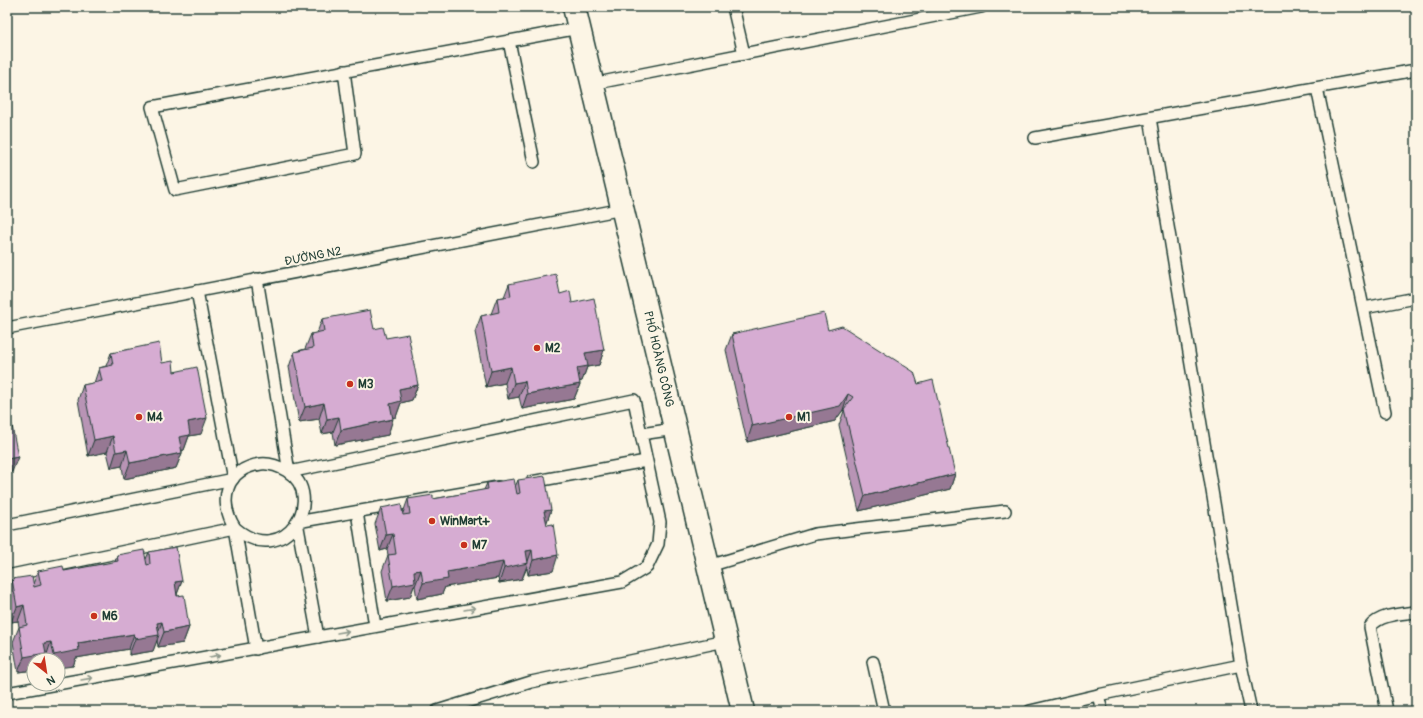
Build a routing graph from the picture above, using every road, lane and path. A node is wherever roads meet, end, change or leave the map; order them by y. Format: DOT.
graph roads {
  1 [pos="574,7"];
  2 [pos="733,7"];
  3 [pos="981,7"];
  4 [pos="579,28"];
  5 [pos="510,41"];
  6 [pos="744,54"];
  7 [pos="1416,70"];
  8 [pos="344,71"];
  9 [pos="592,84"];
  10 [pos="1317,88"];
  11 [pos="1150,118"];
  12 [pos="1035,138"];
  13 [pos="534,162"];
  14 [pos="623,209"];
  15 [pos="258,279"];
  16 [pos="197,291"];
  17 [pos="1416,298"];
  18 [pos="1364,308"];
  19 [pos="7,328"];
  20 [pos="1385,412"];
  21 [pos="675,429"];
  22 [pos="641,434"];
  23 [pos="646,461"];
  24 [pos="289,472"];
  25 [pos="233,479"];
  26 [pos="1005,511"];
  27 [pos="357,512"];
  28 [pos="297,522"];
  29 [pos="7,525"];
  30 [pos="235,528"];
  31 [pos="709,566"];
  32 [pos="7,576"];
  33 [pos="1416,612"];
  34 [pos="375,626"];
  35 [pos="318,637"];
  36 [pos="725,641"];
  37 [pos="256,649"];
  38 [pos="873,662"];
  39 [pos="1241,665"];
  40 [pos="7,693"];
  41 [pos="1098,695"];
  42 [pos="437,711"];
  43 [pos="743,711"];
  44 [pos="884,711"];
  45 [pos="1030,711"];
  46 [pos="1102,711"];
  47 [pos="1251,711"];
  48 [pos="1387,711"];
  1 -- 4 [label="street, PHỐ HOÀNG CÔNG"];
  2 -- 6 [label="lane"];
  3 -- 6 [label="lane"];
  4 -- 5 [label="lane"];
  4 -- 9 [label="street, PHỐ HOÀNG CÔNG"];
  5 -- 8 [label="lane"];
  5 -- 13 [label="lane"];
  6 -- 9 [label="lane"];
  7 -- 10 [label="lane"];
  8 -- 8 [label="lane"];
  9 -- 14 [label="street, PHỐ HOÀNG CÔNG"];
  10 -- 11 [label="lane"];
  10 -- 18 [label="lane"];
  11 -- 12 [label="lane"];
  11 -- 39 [label="lane"];
  14 -- 15 [label="lane, ĐƯỜNG N2"];
  14 -- 21 [label="street, PHỐ HOÀNG CÔNG"];
  15 -- 16 [label="lane, ĐƯỜNG N2"];
  15 -- 24 [label="lane"];
  16 -- 19 [label="lane, ĐƯỜNG N2"];
  16 -- 25 [label="lane"];
  17 -- 18 [label="lane"];
  18 -- 20 [label="lane"];
  21 -- 22 [label="lane"];
  21 -- 31 [label="street, PHỐ HOÀNG CÔNG"];
  22 -- 23 [label="lane"];
  22 -- 24 [label="lane"];
  23 -- 27 [label="lane"];
  34 -- 23 [label="lane, one-way"];
  24 -- 25 [label="lane"];
  24 -- 28 [label="lane"];
  25 -- 29 [label="lane"];
  25 -- 30 [label="lane"];
  26 -- 31 [label="lane"];
  27 -- 28 [label="lane"];
  27 -- 34 [label="lane"];
  28 -- 30 [label="lane"];
  28 -- 35 [label="lane"];
  30 -- 32 [label="lane"];
  30 -- 37 [label="lane"];
  31 -- 36 [label="street, PHỐ HOÀNG CÔNG"];
  33 -- 48 [label="lane"];
  35 -- 34 [label="lane, one-way"];
  35 -- 37 [label="lane"];
  36 -- 42 [label="lane"];
  36 -- 43 [label="street, PHỐ HOÀNG CÔNG"];
  40 -- 37 [label="lane, one-way"];
  38 -- 44 [label="lane"];
  39 -- 41 [label="lane"];
  39 -- 47 [label="lane"];
  41 -- 45 [label="lane"];
  41 -- 46 [label="lane"];
}
